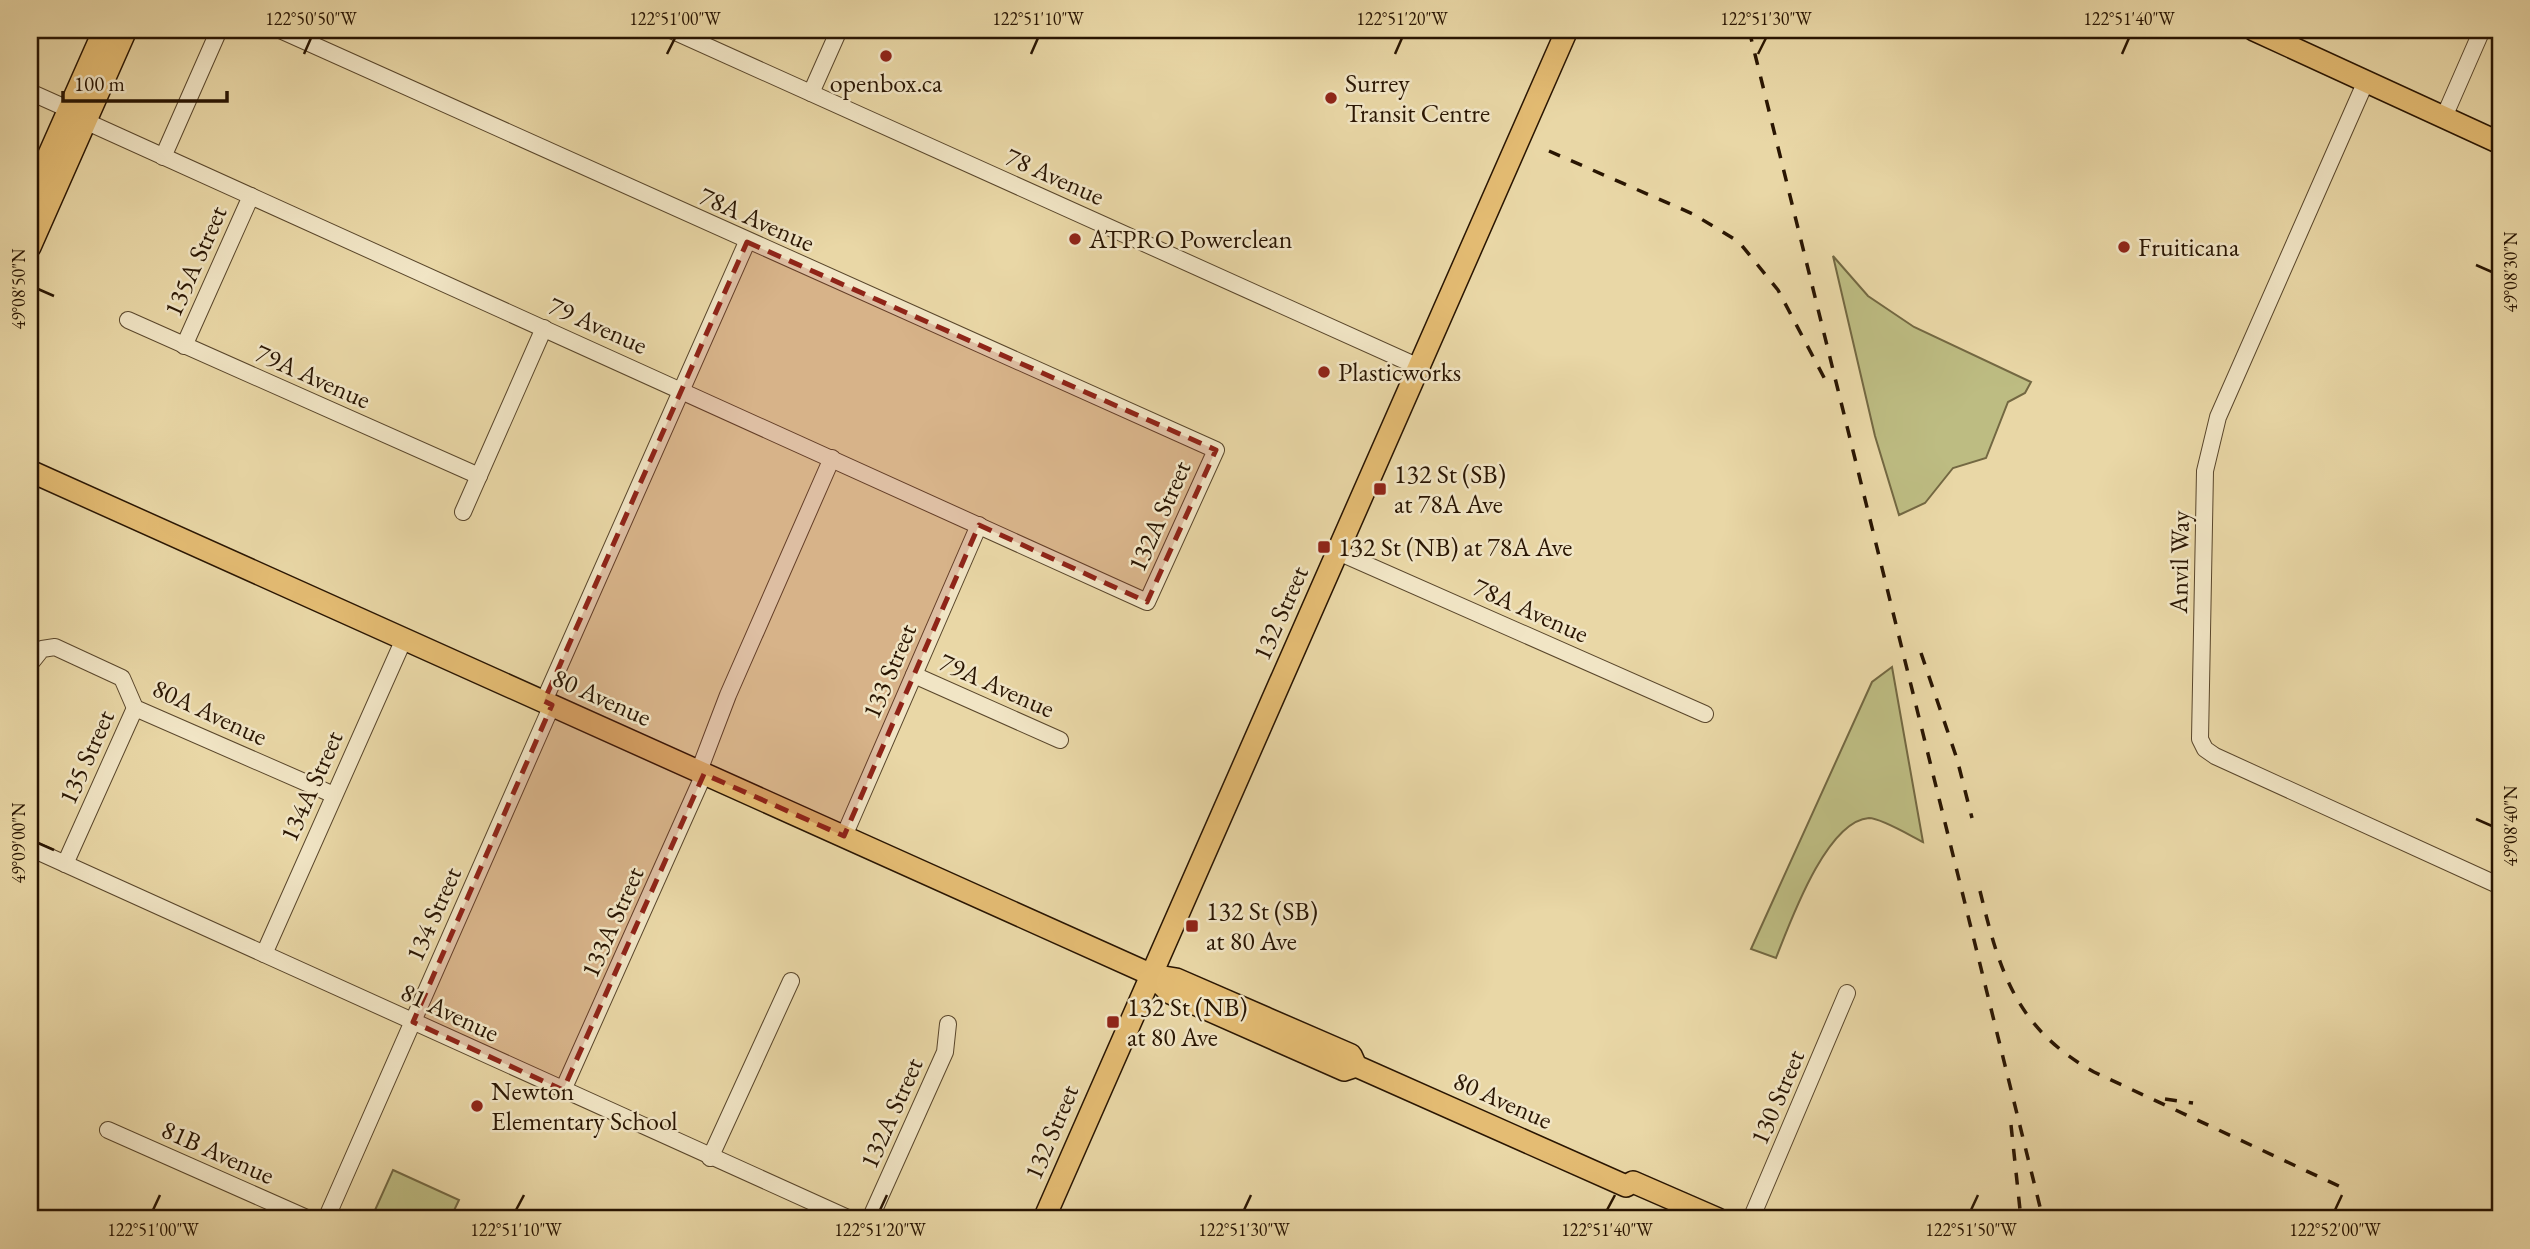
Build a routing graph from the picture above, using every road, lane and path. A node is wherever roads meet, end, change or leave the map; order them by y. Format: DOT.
graph roads {
  1 [pos="104,30"];
  2 [pos="125,30"];
  3 [pos="219,30"];
  4 [pos="280,30"];
  5 [pos="671,30"];
  6 [pos="839,30"];
  7 [pos="1567,30"];
  8 [pos="2254,30"];
  9 [pos="2482,30"];
  10 [pos="2366,81"];
  11 [pos="30,92"];
  12 [pos="811,93"];
  13 [pos="77,115"];
  14 [pos="2444,117"];
  15 [pos="2500,143"];
  16 [pos="163,156"];
  17 [pos="251,196"];
  18 [pos="30,197"];
  19 [pos="747,242"];
  20 [pos="30,247"];
  21 [pos="128,320"];
  22 [pos="544,328"];
  23 [pos="184,345"];
  24 [pos="1419,367"];
  25 [pos="681,390"];
  26 [pos="1216,450"];
  27 [pos="832,458"];
  28 [pos="30,471"];
  29 [pos="479,476"];
  30 [pos="463,512"];
  31 [pos="979,525"];
  32 [pos="1338,552"];
  33 [pos="1147,601"];
  34 [pos="404,639"];
  35 [pos="30,664"];
  36 [pos="914,675"];
  37 [pos="548,704"];
  38 [pos="135,708"];
  39 [pos="1704,714"];
  40 [pos="1060,740"];
  41 [pos="702,773"];
  42 [pos="334,795"];
  43 [pos="844,836"];
  44 [pos="30,848"];
  45 [pos="65,864"];
  46 [pos="2500,886"];
  47 [pos="264,954"];
  48 [pos="1152,975"];
  49 [pos="791,981"];
  50 [pos="1847,993"];
  51 [pos="413,1022"];
  52 [pos="948,1024"];
  53 [pos="563,1090"];
  54 [pos="108,1130"];
  55 [pos="710,1158"];
  56 [pos="1626,1186"];
  57 [pos="309,1219"];
  58 [pos="326,1219"];
  59 [pos="849,1219"];
  60 [pos="870,1219"];
  61 [pos="1044,1219"];
  62 [pos="1682,1219"];
  63 [pos="1718,1219"];
  64 [pos="1751,1219"];
  1 -- 13 [label="main road"];
  2 -- 13 [label="main road"];
  3 -- 16 [label="street"];
  4 -- 19 [label="street, 78A Avenue"];
  5 -- 12 [label="street, 78 Avenue"];
  6 -- 12 [label="street"];
  7 -- 24 [label="main road, 132 Street"];
  8 -- 10 [label="main road"];
  9 -- 14 [label="street"];
  10 -- 14 [label="main road"];
  10 -- 46 [label="street, Anvil Way"];
  11 -- 13 [label="street, 79 Avenue"];
  12 -- 24 [label="street, 78 Avenue"];
  13 -- 16 [label="street, 79 Avenue"];
  13 -- 18 [label="main road"];
  13 -- 20 [label="main road"];
  14 -- 15 [label="main road"];
  16 -- 17 [label="street, 79 Avenue"];
  17 -- 22 [label="street, 79 Avenue"];
  17 -- 23 [label="street, 135A Street"];
  19 -- 25 [label="street, 134 Street"];
  19 -- 26 [label="street, 78A Avenue"];
  21 -- 23 [label="street, 79A Avenue"];
  22 -- 25 [label="street, 79 Avenue"];
  22 -- 29 [label="street"];
  23 -- 29 [label="street, 79A Avenue"];
  24 -- 32 [label="main road, 132 Street"];
  25 -- 27 [label="street, 79 Avenue"];
  25 -- 37 [label="street, 134 Street"];
  26 -- 33 [label="street, 132A Street"];
  27 -- 31 [label="street, 79 Avenue"];
  27 -- 41 [label="street, 133A Street"];
  28 -- 34 [label="main road, 80 Avenue"];
  29 -- 30 [label="street"];
  31 -- 33 [label="street, 79 Avenue"];
  31 -- 36 [label="street, 133 Street"];
  32 -- 39 [label="street, 78A Avenue"];
  32 -- 48 [label="main road, 132 Street"];
  34 -- 37 [label="main road, 80 Avenue"];
  34 -- 42 [label="street, 134A Street"];
  35 -- 38 [label="street, 80A Avenue"];
  36 -- 40 [label="street, 79A Avenue"];
  36 -- 43 [label="street, 133 Street"];
  37 -- 41 [label="main road, 80 Avenue"];
  37 -- 51 [label="street, 134 Street"];
  38 -- 42 [label="street, 80A Avenue"];
  38 -- 45 [label="street, 135 Street"];
  41 -- 43 [label="main road, 80 Avenue"];
  41 -- 53 [label="street, 133A Street"];
  42 -- 47 [label="street, 134A Street"];
  43 -- 48 [label="main road, 80 Avenue"];
  44 -- 45 [label="street, 81 Avenue"];
  45 -- 47 [label="street, 81 Avenue"];
  47 -- 51 [label="street, 81 Avenue"];
  48 -- 56 [label="main road, 80 Avenue"];
  48 -- 61 [label="main road, 132 Street"];
  49 -- 55 [label="street"];
  50 -- 64 [label="street, 130 Street"];
  51 -- 53 [label="street, 81 Avenue"];
  51 -- 58 [label="street, 134 Street"];
  52 -- 60 [label="street, 132A Street"];
  53 -- 55 [label="street, 81 Avenue"];
  54 -- 57 [label="street, 81B Avenue"];
  55 -- 59 [label="street, 81 Avenue"];
  56 -- 62 [label="main road, 80 Avenue"];
  56 -- 63 [label="main road, 80 Avenue"];
}
